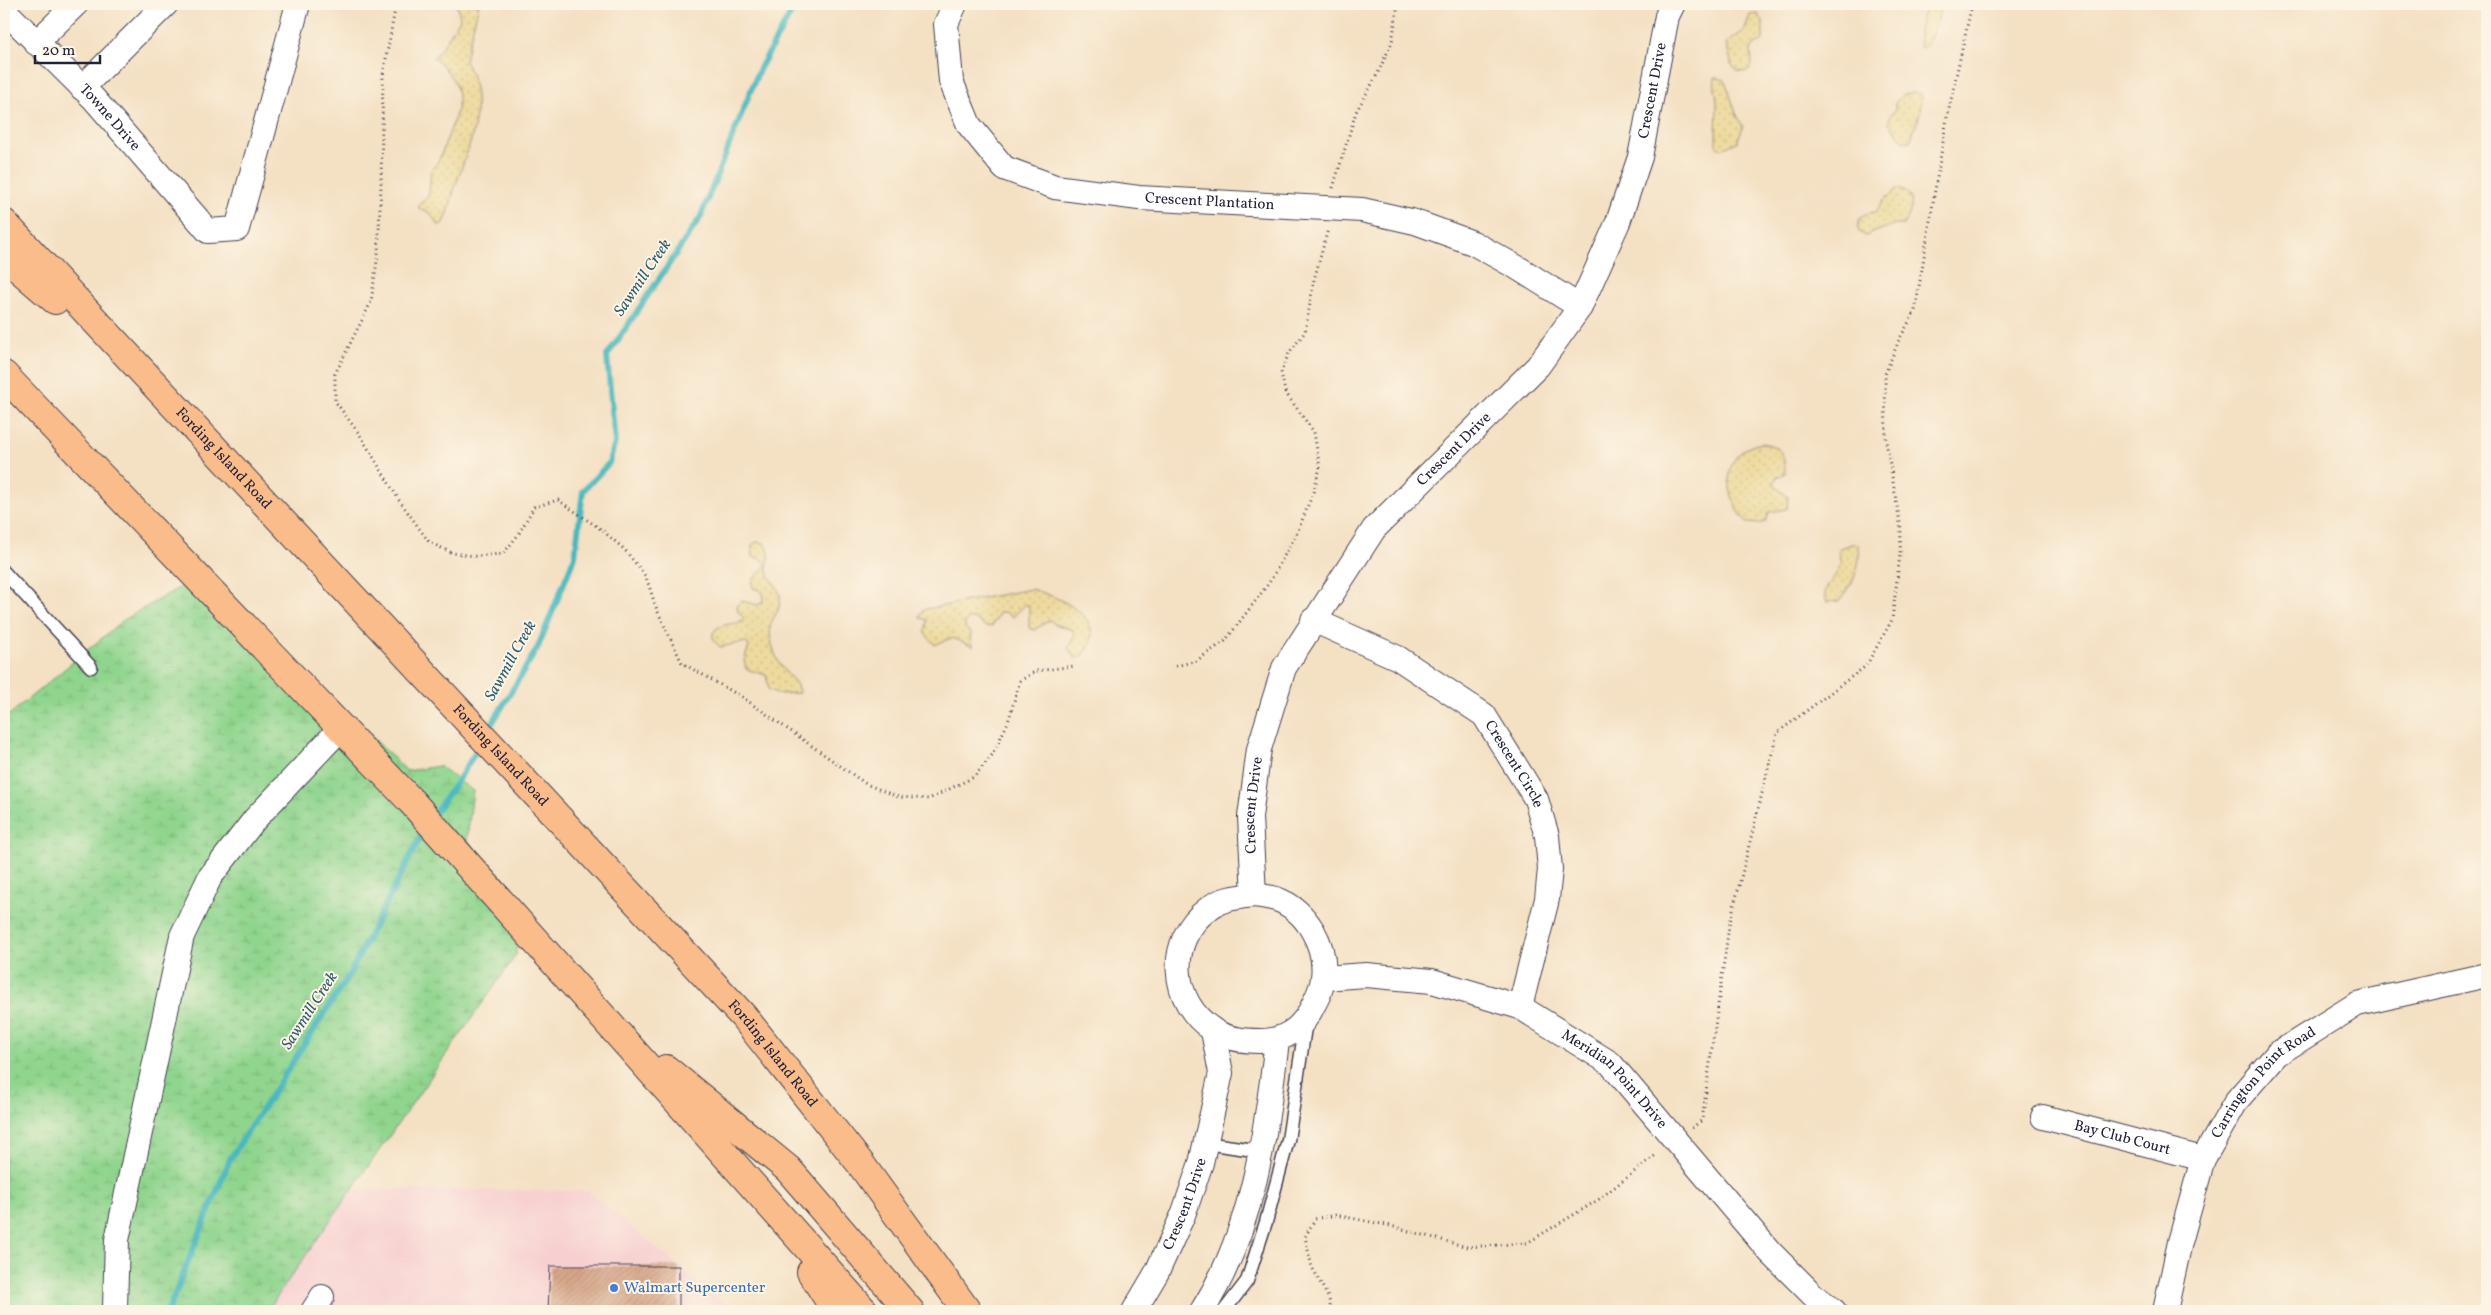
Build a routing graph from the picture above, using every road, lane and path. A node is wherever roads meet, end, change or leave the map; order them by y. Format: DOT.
graph roads {
  1 [pos="76,4"];
  2 [pos="166,4"];
  3 [pos="298,4"];
  4 [pos="396,4"];
  5 [pos="955,4"];
  6 [pos="1398,4"];
  7 [pos="1673,4"];
  8 [pos="1972,4"];
  9 [pos="4,10"];
  10 [pos="36,43"];
  11 [pos="82,88"];
  12 [pos="1331,207"];
  13 [pos="4,223"];
  14 [pos="4,256"];
  15 [pos="1580,307"];
  16 [pos="4,375"];
  17 [pos="160,391"];
  18 [pos="4,572"];
  19 [pos="1313,620"];
  20 [pos="1074,666"];
  21 [pos="1176,666"];
  22 [pos="91,667"];
  23 [pos="341,728"];
  24 [pos="1254,895"];
  25 [pos="2487,975"];
  26 [pos="1323,978"];
  27 [pos="1520,1007"];
  28 [pos="598,1012"];
  29 [pos="1307,1017"];
  30 [pos="1213,1031"];
  31 [pos="1277,1041"];
  32 [pos="2043,1117"];
  33 [pos="1676,1140"];
  34 [pos="1205,1143"];
  35 [pos="1261,1151"];
  36 [pos="2203,1159"];
  37 [pos="769,1205"];
  38 [pos="116,1311"];
  39 [pos="836,1311"];
  40 [pos="864,1311"];
  41 [pos="910,1311"];
  42 [pos="967,1311"];
  43 [pos="1134,1311"];
  44 [pos="1202,1311"];
  45 [pos="1224,1311"];
  46 [pos="1332,1311"];
  47 [pos="1834,1311"];
  48 [pos="2165,1311"];
  1 -- 10 [label="street"];
  2 -- 11 [label="street"];
  3 -- 11 [label="street, Towne Drive"];
  4 -- 20 [label="path"];
  5 -- 12 [label="street, Crescent Plantation"];
  6 -- 12 [label="path"];
  7 -- 15 [label="street, Crescent Drive"];
  8 -- 33 [label="path"];
  9 -- 10 [label="street, Towne Drive"];
  10 -- 11 [label="street, Towne Drive"];
  12 -- 15 [label="street, Crescent Plantation"];
  12 -- 21 [label="path"];
  13 -- 17 [label="highway, Fording Island Road"];
  14 -- 17 [label="highway"];
  15 -- 19 [label="street, Crescent Drive"];
  16 -- 23 [label="highway"];
  17 -- 42 [label="highway, Fording Island Road"];
  18 -- 22 [label="lane"];
  19 -- 24 [label="street, Crescent Drive"];
  19 -- 27 [label="street, Crescent Circle"];
  23 -- 28 [label="highway"];
  23 -- 38 [label="street"];
  24 -- 26 [label="street"];
  24 -- 30 [label="street"];
  25 -- 36 [label="street, Carrington Point Road"];
  26 -- 27 [label="street, Meridian Point Drive"];
  26 -- 29 [label="street"];
  27 -- 33 [label="street, Meridian Point Drive"];
  28 -- 37 [label="highway"];
  28 -- 41 [label="highway"];
  29 -- 31 [label="street"];
  29 -- 45 [label="lane"];
  30 -- 31 [label="street"];
  30 -- 34 [label="street, Crescent Drive"];
  31 -- 35 [label="street"];
  32 -- 36 [label="street, Bay Club Court"];
  33 -- 46 [label="path"];
  33 -- 47 [label="street, Meridian Point Drive"];
  34 -- 35 [label="lane"];
  34 -- 43 [label="street, Crescent Drive"];
  35 -- 44 [label="street"];
  36 -- 48 [label="street, Carrington Point Road"];
  37 -- 39 [label="highway"];
  37 -- 40 [label="highway"];
}
